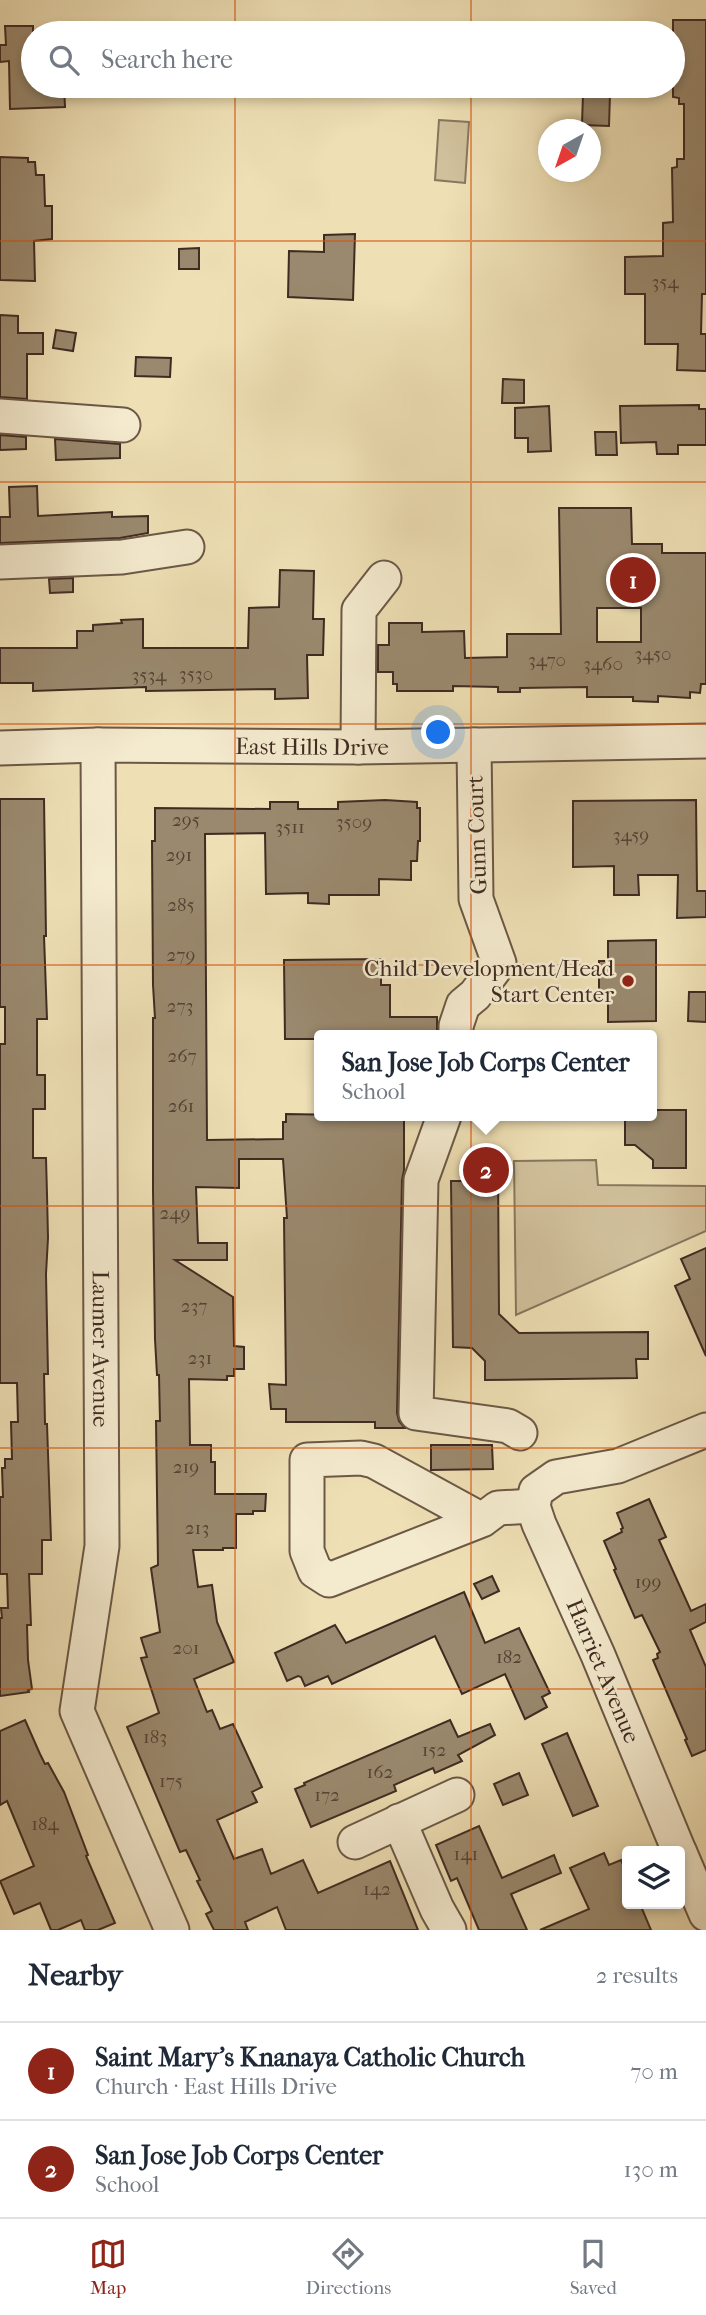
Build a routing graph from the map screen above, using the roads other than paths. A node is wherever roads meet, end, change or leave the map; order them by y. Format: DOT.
graph roads {
  1 [pos="0,416"];
  2 [pos="123,425"];
  3 [pos="187,547"];
  4 [pos="0,562"];
  5 [pos="384,578"];
  6 [pos="706,741"];
  7 [pos="98,745"];
  8 [pos="474,746"];
  9 [pos="358,747"];
  10 [pos="0,748"];
  11 [pos="456,1030"];
  12 [pos="442,1121"];
  13 [pos="706,1430"];
  14 [pos="520,1433"];
  15 [pos="535,1498"];
  16 [pos="482,1520"];
  17 [pos="457,1795"];
  18 [pos="399,1821"];
  19 [pos="355,1842"];
  20 [pos="688,1857"];
  21 [pos="706,1914"];
  22 [pos="172,1930"];
  23 [pos="449,1930"];
  1 -- 2 [label="street"];
  3 -- 4 [label="street"];
  5 -- 9 [label="street"];
  6 -- 8 [label="street, East Hills Drive"];
  7 -- 9 [label="street, East Hills Drive"];
  7 -- 10 [label="street, East Hills Drive"];
  7 -- 22 [label="street, Laumer Avenue"];
  8 -- 9 [label="street, East Hills Drive"];
  8 -- 11 [label="street, Gunn Court"];
  12 -- 14 [label="street"];
  13 -- 15 [label="street"];
  15 -- 16 [label="street"];
  15 -- 20 [label="street, Harriet Avenue"];
  16 -- 16 [label="street"];
  17 -- 18 [label="street"];
  18 -- 19 [label="street"];
  18 -- 23 [label="street"];
  20 -- 21 [label="street, Harriet Avenue"];
}
